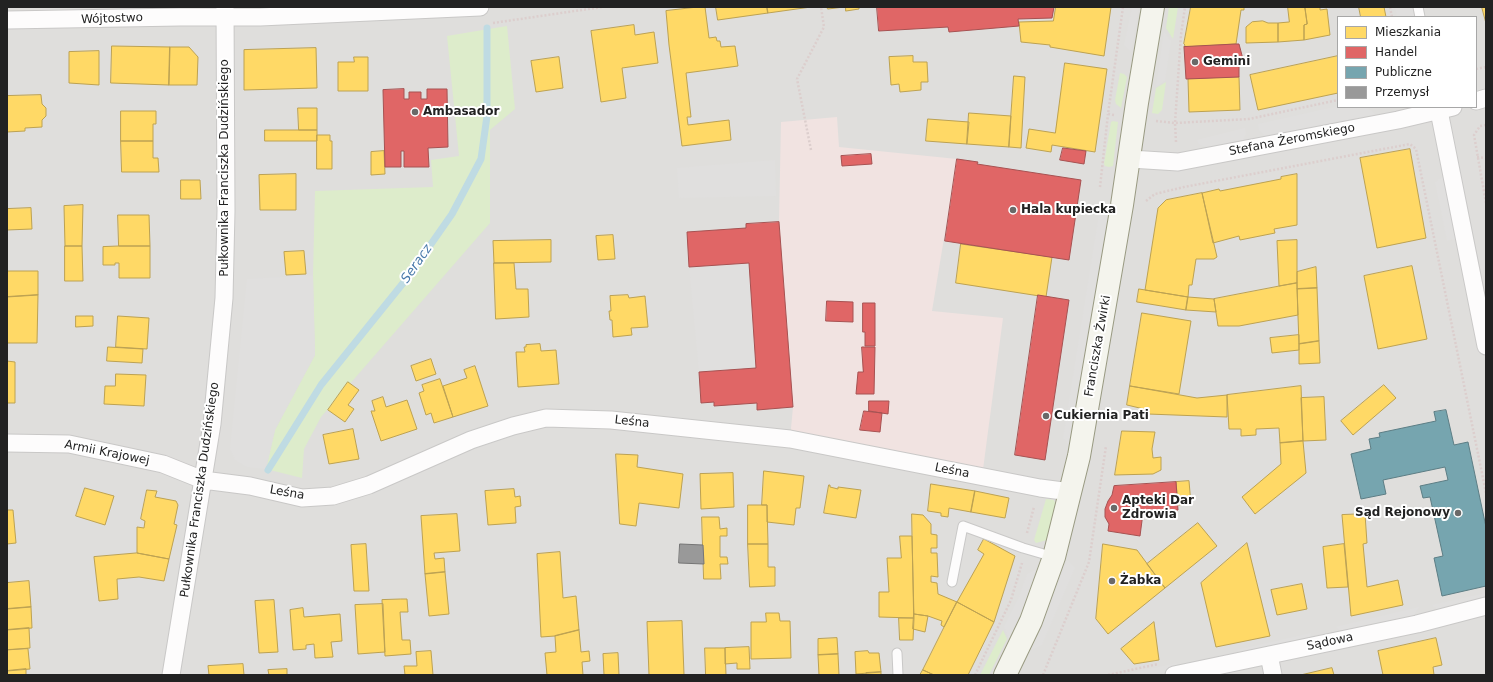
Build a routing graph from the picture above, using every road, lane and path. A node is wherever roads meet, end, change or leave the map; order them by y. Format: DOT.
graph roads {
  1 [pos="469,7"];
  2 [pos="821,7"];
  3 [pos="1153,7"];
  4 [pos="1185,7"];
  5 [pos="225,12"];
  6 [pos="7,20"];
  7 [pos="1337,100"];
  8 [pos="1443,108"];
  9 [pos="1108,114"];
  10 [pos="1162,121"];
  11 [pos="1175,123"];
  12 [pos="1486,125"];
  13 [pos="810,150"];
  14 [pos="1477,158"];
  15 [pos="1486,158"];
  16 [pos="1130,159"];
  17 [pos="1099,193"];
  18 [pos="1486,203"];
  19 [pos="1146,205"];
  20 [pos="1486,346"];
  21 [pos="7,443"];
  22 [pos="203,480"];
  23 [pos="1071,492"];
  24 [pos="1486,494"];
  25 [pos="1054,557"];
  26 [pos="952,582"];
  27 [pos="1486,606"];
  28 [pos="897,653"];
  29 [pos="1269,655"];
  30 [pos="171,675"];
  31 [pos="898,675"];
  32 [pos="1005,675"];
  33 [pos="1174,675"];
  34 [pos="1273,675"];
  1 -- 5 [label="street, Wójtostwo"];
  2 -- 13 [label="path"];
  3 -- 16 [label="main road, Franciszka Żwirki"];
  4 -- 11 [label="path"];
  5 -- 6 [label="street, Wójtostwo"];
  5 -- 22 [label="street, Pułkownika Franciszka Dudzińskiego"];
  7 -- 11 [label="path"];
  8 -- 16 [label="street, Stefana Żeromskiego"];
  8 -- 20 [label="street"];
  9 -- 17 [label="path"];
  10 -- 11 [label="path"];
  12 -- 14 [label="path"];
  14 -- 15 [label="path"];
  14 -- 18 [label="path"];
  16 -- 23 [label="main road, Franciszka Żwirki"];
  19 -- 24 [label="path"];
  21 -- 22 [label="street, Armii Krajowej"];
  22 -- 23 [label="street, Leśna"];
  22 -- 30 [label="street, Pułkownika Franciszka Dudzińskiego"];
  23 -- 25 [label="main road, Franciszka Żwirki"];
  25 -- 26 [label="lane"];
  25 -- 32 [label="main road, Franciszka Żwirki"];
  27 -- 29 [label="street, Sądowa"];
  28 -- 31 [label="lane"];
  29 -- 33 [label="street, Sądowa"];
  29 -- 34 [label="street"];
}
